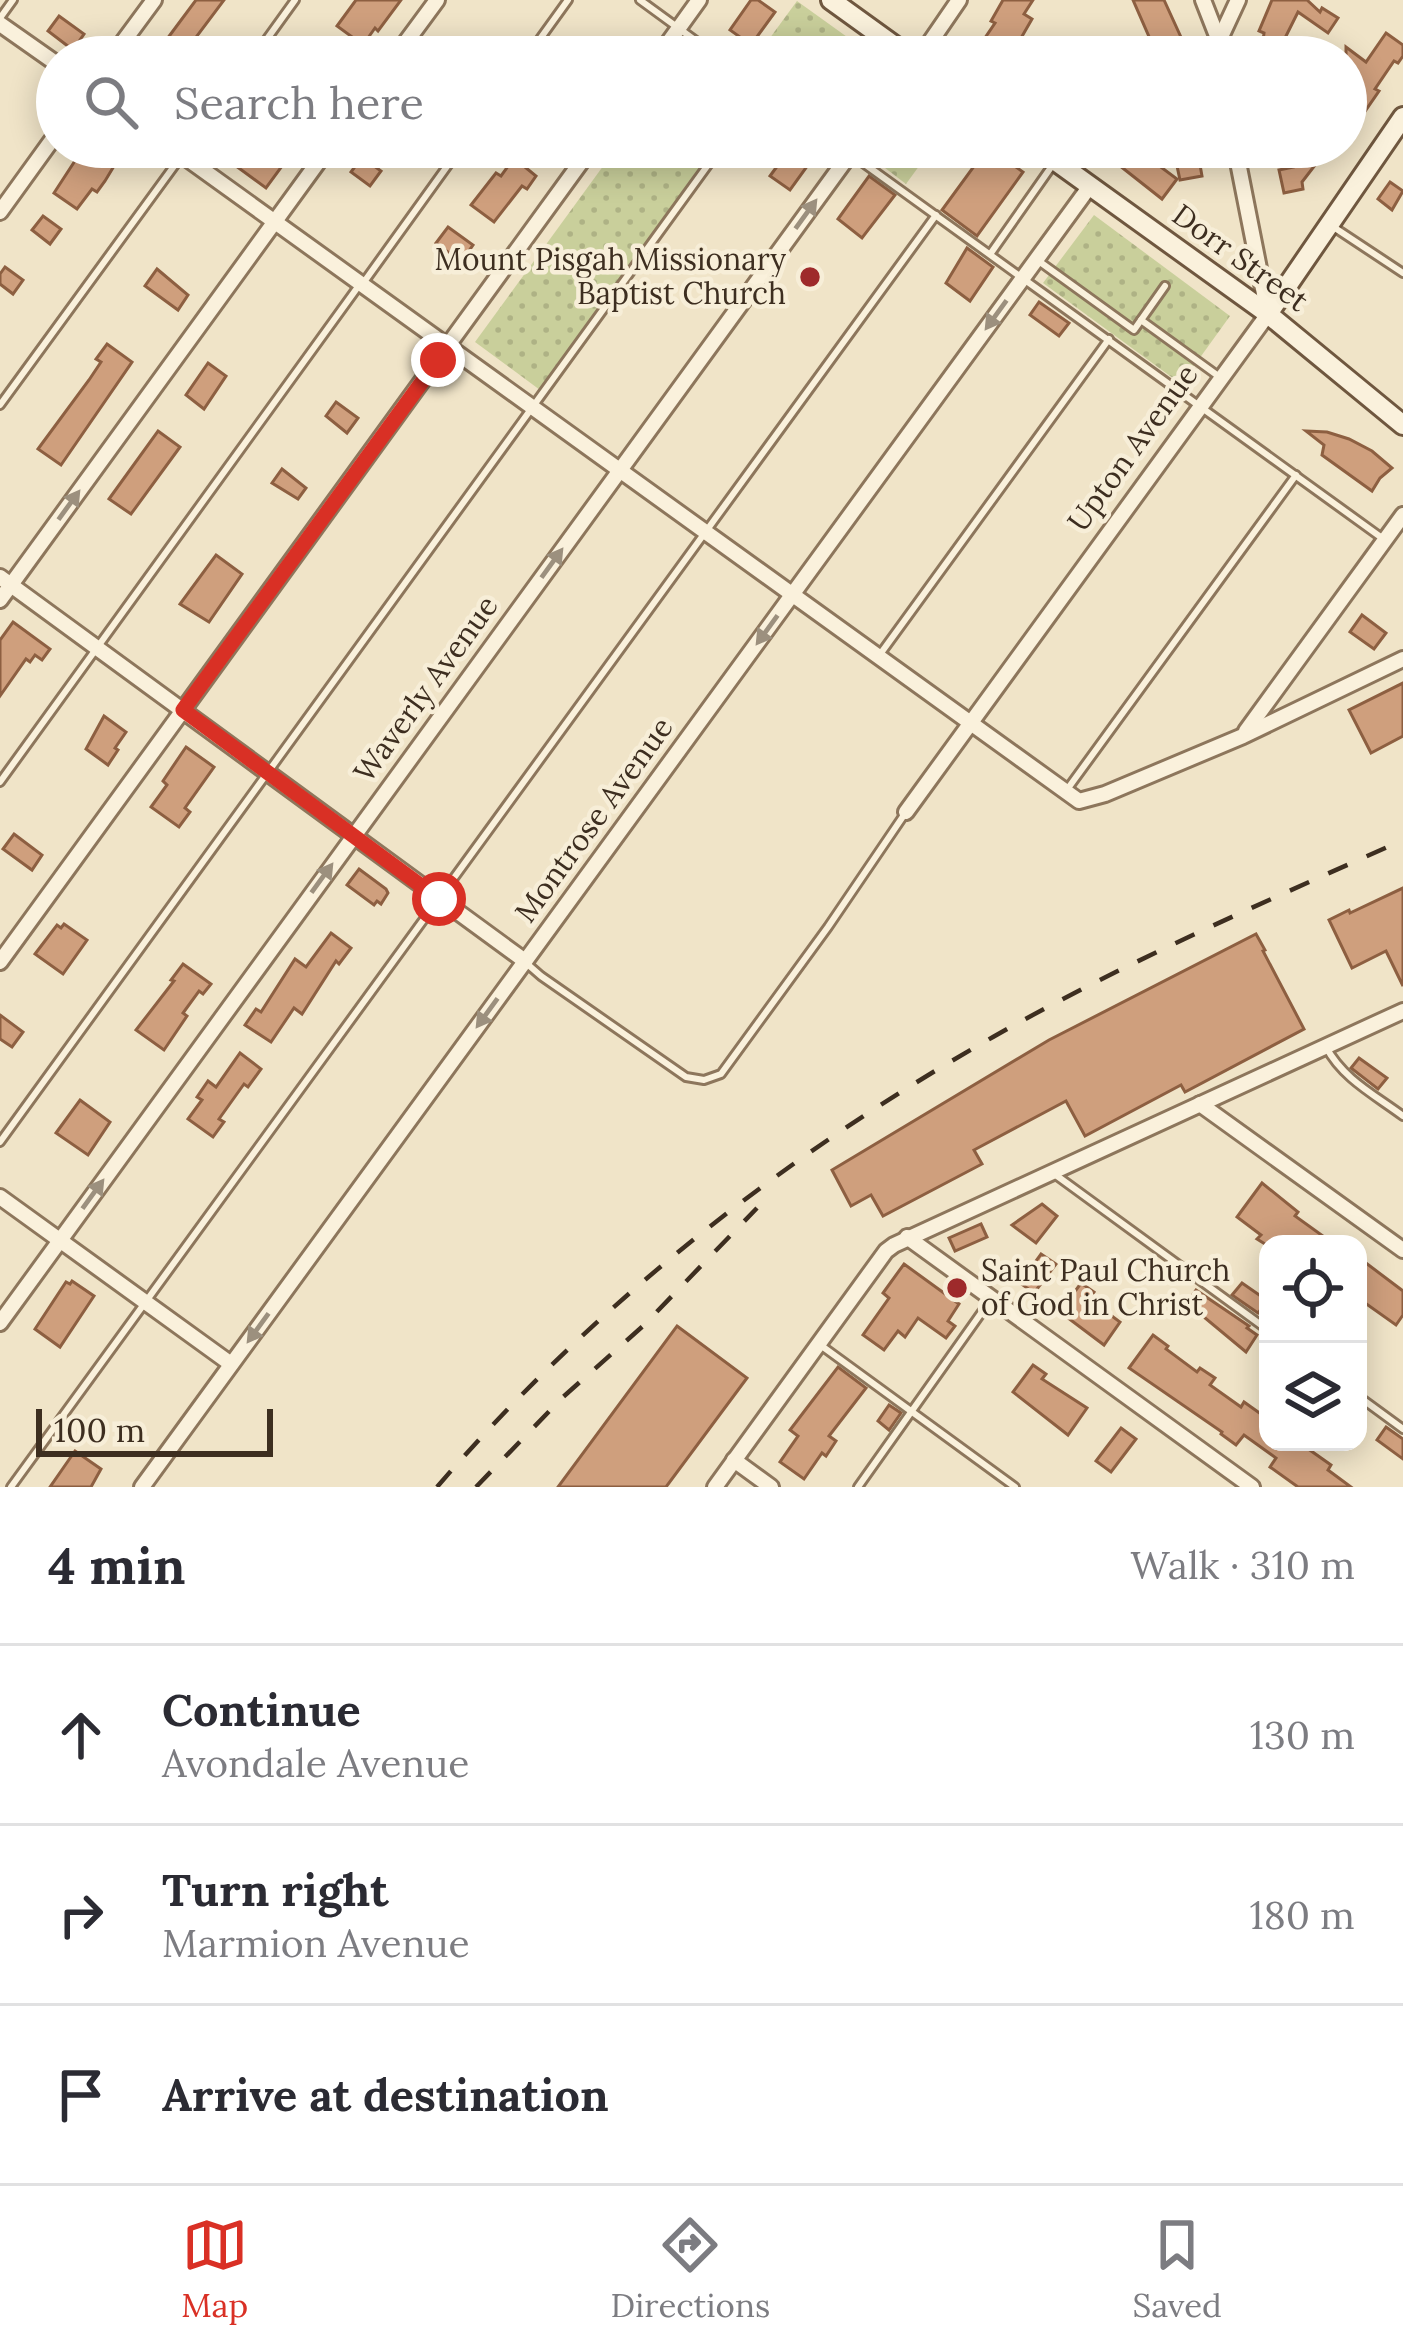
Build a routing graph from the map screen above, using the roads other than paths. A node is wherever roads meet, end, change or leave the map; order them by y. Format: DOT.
graph roads {
  1 [pos="13,0"];
  2 [pos="154,0"];
  3 [pos="295,0"];
  4 [pos="436,0"];
  5 [pos="568,0"];
  6 [pos="640,0"];
  7 [pos="699,0"];
  8 [pos="831,0"];
  9 [pos="959,0"];
  10 [pos="1203,0"];
  11 [pos="1238,0"];
  12 [pos="0,21"];
  13 [pos="679,28"];
  14 [pos="127,36"];
  15 [pos="269,36"];
  16 [pos="410,36"];
  17 [pos="542,36"];
  18 [pos="673,36"];
  19 [pos="690,36"];
  20 [pos="881,36"];
  21 [pos="934,36"];
  22 [pos="1216,36"];
  23 [pos="1226,36"];
  24 [pos="36,48"];
  25 [pos="1400,130"];
  26 [pos="36,162"];
  27 [pos="168,168"];
  28 [pos="204,168"];
  29 [pos="314,168"];
  30 [pos="446,168"];
  31 [pos="577,168"];
  32 [pos="706,168"];
  33 [pos="835,168"];
  34 [pos="874,168"];
  35 [pos="1050,168"];
  36 [pos="1064,168"];
  37 [pos="1239,168"];
  38 [pos="1090,187"];
  39 [pos="0,212"];
  40 [pos="936,214"];
  41 [pos="274,222"];
  42 [pos="1329,225"];
  43 [pos="991,253"];
  44 [pos="1036,260"];
  45 [pos="1403,273"];
  46 [pos="1024,277"];
  47 [pos="361,284"];
  48 [pos="1166,286"];
  49 [pos="1268,314"];
  50 [pos="1141,320"];
  51 [pos="1109,339"];
  52 [pos="448,346"];
  53 [pos="1221,378"];
  54 [pos="0,405"];
  55 [pos="1201,406"];
  56 [pos="534,408"];
  57 [pos="1403,424"];
  58 [pos="620,470"];
  59 [pos="1296,475"];
  60 [pos="1403,515"];
  61 [pos="706,532"];
  62 [pos="1385,540"];
  63 [pos="6,581"];
  64 [pos="793,595"];
  65 [pos="0,600"];
  66 [pos="98,648"];
  67 [pos="879,656"];
  68 [pos="1403,659"];
  69 [pos="183,710"];
  70 [pos="970,722"];
  71 [pos="1243,736"];
  72 [pos="268,774"];
  73 [pos="0,782"];
  74 [pos="1072,796"];
  75 [pos="906,812"];
  76 [pos="352,836"];
  77 [pos="439,899"];
  78 [pos="524,961"];
  79 [pos="0,962"];
  80 [pos="1403,1011"];
  81 [pos="1325,1046"];
  82 [pos="1200,1104"];
  83 [pos="1403,1116"];
  84 [pos="0,1142"];
  85 [pos="1050,1171"];
  86 [pos="0,1197"];
  87 [pos="907,1237"];
  88 [pos="60,1240"];
  89 [pos="1403,1250"];
  90 [pos="992,1299"];
  91 [pos="145,1301"];
  92 [pos="0,1323"];
  93 [pos="1259,1323"];
  94 [pos="819,1344"];
  95 [pos="231,1364"];
  96 [pos="1367,1403"];
  97 [pos="911,1412"];
  98 [pos="1403,1429"];
  99 [pos="734,1460"];
  100 [pos="11,1487"];
  101 [pos="142,1487"];
  102 [pos="715,1487"];
  103 [pos="772,1487"];
  104 [pos="858,1487"];
  105 [pos="1015,1487"];
  106 [pos="1252,1487"];
  1 -- 12 [label="lane"];
  2 -- 14 [label="street"];
  3 -- 15 [label="lane"];
  4 -- 16 [label="street"];
  5 -- 17 [label="lane"];
  6 -- 13 [label="lane"];
  7 -- 13 [label="street"];
  8 -- 20 [label="main road"];
  9 -- 21 [label="street"];
  10 -- 22 [label="street"];
  11 -- 23 [label="street"];
  12 -- 24 [label="street"];
  13 -- 18 [label="street"];
  13 -- 19 [label="lane"];
  25 -- 42 [label="main road, Upton Avenue"];
  26 -- 39 [label="street"];
  27 -- 54 [label="lane"];
  28 -- 41 [label="street"];
  29 -- 41 [label="street"];
  30 -- 47 [label="lane"];
  31 -- 52 [label="street"];
  32 -- 56 [label="lane"];
  58 -- 33 [label="street, Waverly Avenue, one-way"];
  34 -- 40 [label="lane"];
  35 -- 43 [label="lane"];
  36 -- 38 [label="main road, Dorr Street"];
  37 -- 49 [label="street"];
  38 -- 44 [label="street, Montrose Avenue"];
  38 -- 49 [label="main road, Dorr Street"];
  40 -- 43 [label="lane"];
  40 -- 61 [label="lane"];
  41 -- 47 [label="street"];
  63 -- 41 [label="street, one-way"];
  42 -- 45 [label="lane"];
  42 -- 49 [label="main road, Upton Avenue"];
  43 -- 46 [label="lane"];
  44 -- 46 [label="street, Montrose Avenue"];
  44 -- 50 [label="lane"];
  46 -- 51 [label="lane"];
  46 -- 64 [label="street, Montrose Avenue, one-way"];
  47 -- 52 [label="street"];
  47 -- 66 [label="lane"];
  48 -- 50 [label="lane"];
  49 -- 53 [label="street, Upton Avenue"];
  49 -- 57 [label="main road, Dorr Street"];
  50 -- 53 [label="lane"];
  51 -- 55 [label="lane"];
  51 -- 67 [label="lane"];
  52 -- 56 [label="street"];
  52 -- 69 [label="street"];
  53 -- 55 [label="street, Upton Avenue"];
  55 -- 59 [label="lane"];
  55 -- 70 [label="street, Upton Avenue"];
  56 -- 58 [label="street"];
  56 -- 72 [label="lane"];
  58 -- 61 [label="street"];
  76 -- 58 [label="street, Waverly Avenue, one-way"];
  59 -- 62 [label="lane"];
  59 -- 74 [label="lane"];
  60 -- 62 [label="street"];
  61 -- 64 [label="street"];
  61 -- 77 [label="lane"];
  62 -- 71 [label="street"];
  63 -- 65 [label="street"];
  63 -- 66 [label="street"];
  64 -- 67 [label="street"];
  64 -- 78 [label="street, Montrose Avenue, one-way"];
  66 -- 69 [label="street"];
  66 -- 73 [label="lane"];
  67 -- 70 [label="street"];
  68 -- 71 [label="street"];
  69 -- 72 [label="street"];
  69 -- 79 [label="street"];
  70 -- 74 [label="street"];
  70 -- 75 [label="street, Upton Avenue"];
  71 -- 74 [label="street"];
  72 -- 76 [label="street"];
  72 -- 84 [label="lane"];
  75 -- 78 [label="lane"];
  76 -- 77 [label="street"];
  88 -- 76 [label="street, Waverly Avenue, one-way"];
  77 -- 78 [label="street"];
  77 -- 91 [label="lane"];
  78 -- 95 [label="street, Montrose Avenue, one-way"];
  80 -- 81 [label="street"];
  81 -- 82 [label="street"];
  81 -- 83 [label="lane"];
  82 -- 85 [label="street"];
  82 -- 89 [label="street"];
  85 -- 87 [label="street"];
  85 -- 93 [label="lane"];
  86 -- 88 [label="street"];
  87 -- 90 [label="street"];
  87 -- 94 [label="street"];
  88 -- 91 [label="street"];
  88 -- 92 [label="street, Waverly Avenue"];
  90 -- 97 [label="lane"];
  90 -- 106 [label="street"];
  91 -- 95 [label="street"];
  91 -- 100 [label="lane"];
  94 -- 97 [label="lane"];
  94 -- 99 [label="street"];
  95 -- 101 [label="street, Montrose Avenue"];
  96 -- 98 [label="lane"];
  97 -- 104 [label="lane"];
  97 -- 105 [label="lane"];
  99 -- 102 [label="street"];
  99 -- 103 [label="street"];
}
